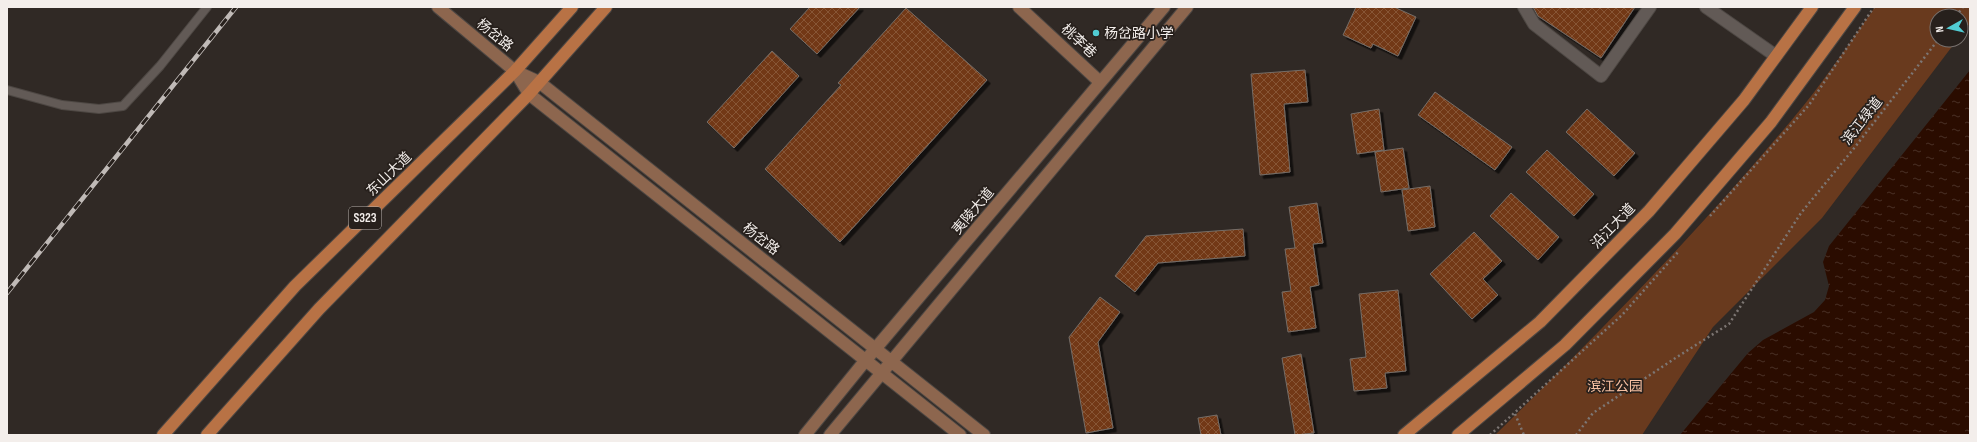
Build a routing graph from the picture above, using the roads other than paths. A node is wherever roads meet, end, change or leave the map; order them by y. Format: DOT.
graph roads {
  1 [pos="207,7"];
  2 [pos="438,7"];
  3 [pos="572,7"];
  4 [pos="606,7"];
  5 [pos="1019,7"];
  6 [pos="1164,7"];
  7 [pos="1187,7"];
  8 [pos="1524,7"];
  9 [pos="1650,7"];
  10 [pos="1706,7"];
  11 [pos="1812,7"];
  12 [pos="1855,7"];
  13 [pos="1776,56"];
  14 [pos="515,71"];
  15 [pos="539,82"];
  16 [pos="1100,82"];
  17 [pos="7,90"];
  18 [pos="529,94"];
  19 [pos="876,350"];
  20 [pos="865,361"];
  21 [pos="891,362"];
  22 [pos="882,372"];
  23 [pos="163,435"];
  24 [pos="207,435"];
  25 [pos="805,435"];
  26 [pos="830,435"];
  27 [pos="960,435"];
  28 [pos="984,435"];
  29 [pos="1404,435"];
  30 [pos="1458,435"];
  1 -- 17 [label="lane"];
  2 -- 14 [label="main road, 杨岔路"];
  3 -- 14 [label="main road, 东山大道 / S323"];
  4 -- 15 [label="main road"];
  5 -- 16 [label="main road, 桃李巷"];
  6 -- 16 [label="main road, 夷陵大道"];
  7 -- 21 [label="main road"];
  8 -- 9 [label="street"];
  10 -- 13 [label="street"];
  11 -- 13 [label="main road, 沿江大道"];
  12 -- 30 [label="main road"];
  13 -- 29 [label="main road, 沿江大道"];
  14 -- 15 [label="main road, 杨岔路"];
  14 -- 18 [label="main road, 杨岔路"];
  14 -- 23 [label="main road, 东山大道 / S323"];
  15 -- 18 [label="main road"];
  15 -- 19 [label="main road, 杨岔路"];
  16 -- 19 [label="main road, 夷陵大道"];
  18 -- 20 [label="main road, 杨岔路"];
  18 -- 24 [label="main road"];
  19 -- 20 [label="main road, 夷陵大道"];
  19 -- 21 [label="main road, 杨岔路"];
  20 -- 22 [label="main road, 杨岔路"];
  20 -- 25 [label="main road, 夷陵大道"];
  21 -- 22 [label="main road"];
  21 -- 28 [label="main road, 杨岔路"];
  22 -- 26 [label="main road"];
  22 -- 27 [label="main road, 杨岔路"];
}
